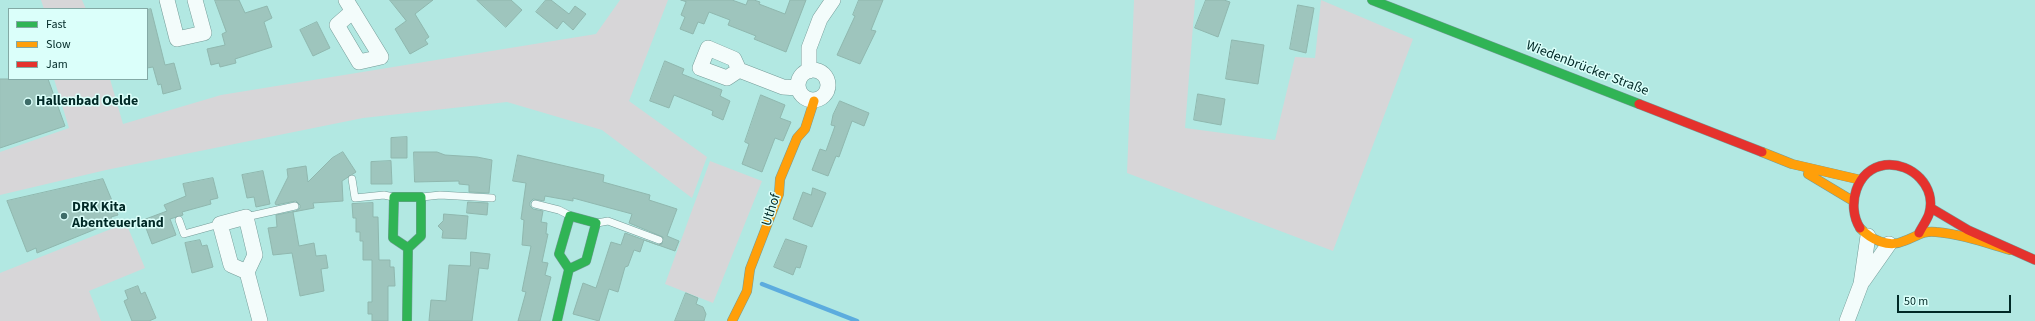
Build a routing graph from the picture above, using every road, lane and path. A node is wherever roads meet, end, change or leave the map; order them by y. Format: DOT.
graph roads {
  1 [pos="167,0"];
  2 [pos="195,0"];
  3 [pos="833,0"];
  4 [pos="1372,0"];
  5 [pos="739,70"];
  6 [pos="809,71"];
  7 [pos="798,88"];
  8 [pos="814,101"];
  9 [pos="1792,164"];
  10 [pos="352,179"];
  11 [pos="1861,180"];
  12 [pos="394,197"];
  13 [pos="420,197"];
  14 [pos="492,198"];
  15 [pos="1853,201"];
  16 [pos="536,204"];
  17 [pos="295,206"];
  18 [pos="1931,208"];
  19 [pos="570,216"];
  20 [pos="246,217"];
  21 [pos="179,220"];
  22 [pos="596,223"];
  23 [pos="220,224"];
  24 [pos="1919,233"];
  25 [pos="1868,236"];
  26 [pos="659,240"];
  27 [pos="1889,244"];
  28 [pos="408,248"];
  29 [pos="2010,250"];
  30 [pos="2035,260"];
  31 [pos="569,269"];
  32 [pos="247,272"];
  33 [pos="1861,284"];
  34 [pos="260,321"];
  35 [pos="407,321"];
  36 [pos="557,321"];
  37 [pos="732,321"];
  38 [pos="1847,321"];
  1 -- 2 [label="street"];
  3 -- 6 [label="street"];
  4 -- 9 [label="street, Wiedenbrücker Straße"];
  5 -- 7 [label="street"];
  6 -- 7 [label="street"];
  6 -- 8 [label="street"];
  7 -- 8 [label="street"];
  8 -- 37 [label="street, Uthof"];
  9 -- 11 [label="street"];
  9 -- 15 [label="street"];
  10 -- 12 [label="lane"];
  11 -- 15 [label="street"];
  11 -- 18 [label="street"];
  12 -- 13 [label="street"];
  12 -- 28 [label="street"];
  13 -- 14 [label="lane"];
  13 -- 28 [label="street"];
  15 -- 25 [label="street"];
  16 -- 19 [label="lane"];
  17 -- 20 [label="lane"];
  18 -- 24 [label="street"];
  18 -- 29 [label="street"];
  19 -- 22 [label="street"];
  19 -- 31 [label="street"];
  20 -- 23 [label="street"];
  20 -- 32 [label="street"];
  21 -- 23 [label="lane"];
  22 -- 26 [label="lane"];
  22 -- 31 [label="street"];
  23 -- 32 [label="street"];
  24 -- 27 [label="street"];
  24 -- 29 [label="street"];
  25 -- 27 [label="street"];
  25 -- 33 [label="street"];
  27 -- 33 [label="street"];
  28 -- 35 [label="street"];
  29 -- 30 [label="street"];
  31 -- 36 [label="street"];
  32 -- 34 [label="street"];
  33 -- 38 [label="street"];
}
